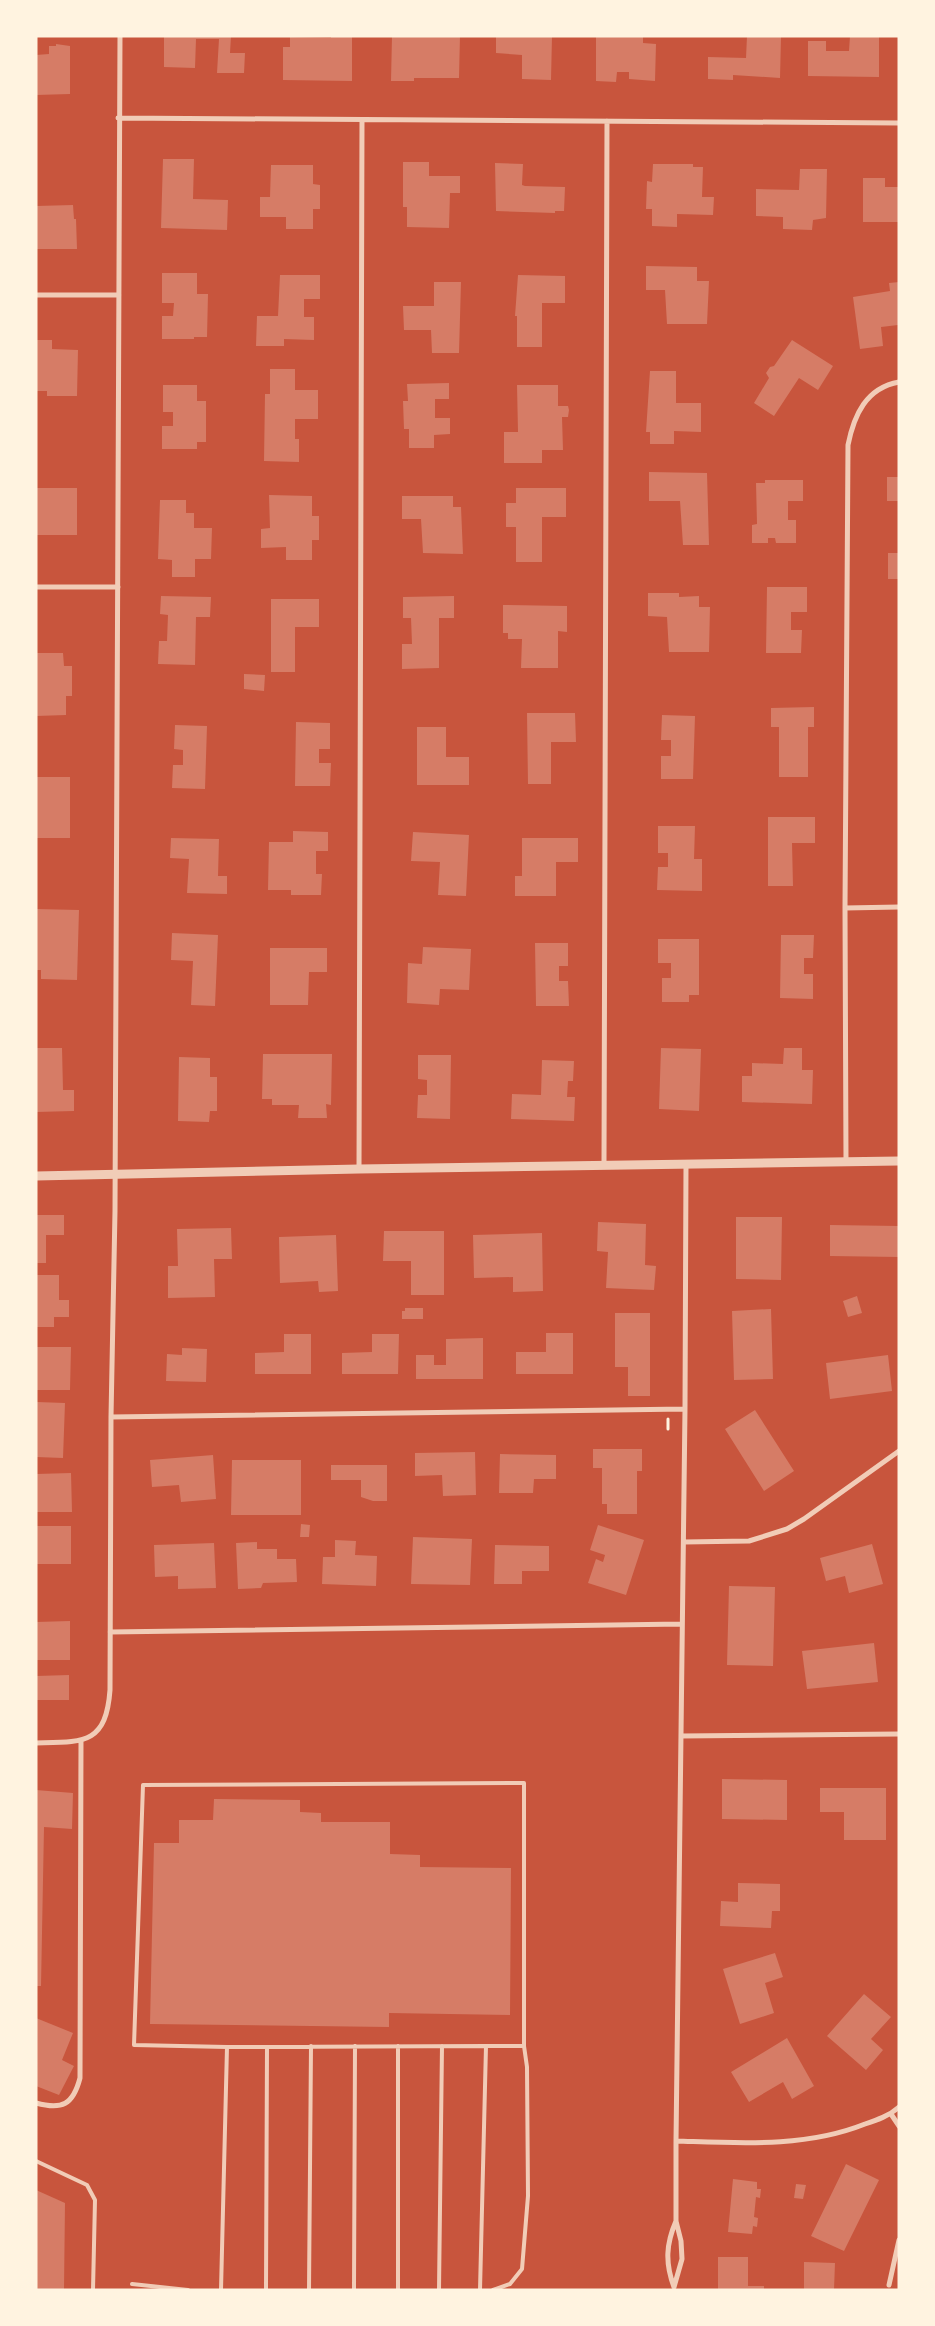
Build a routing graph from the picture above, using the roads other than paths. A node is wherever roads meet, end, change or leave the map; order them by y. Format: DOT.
graph roads {
  1 [pos="120,36"];
  2 [pos="118,118"];
  3 [pos="362,120"];
  4 [pos="607,121"];
  5 [pos="899,122"];
  6 [pos="118,294"];
  7 [pos="36,295"];
  8 [pos="899,382"];
  9 [pos="36,587"];
  10 [pos="118,587"];
  11 [pos="899,907"];
  12 [pos="845,908"];
  13 [pos="899,1161"];
  14 [pos="846,1162"];
  15 [pos="686,1164"];
  16 [pos="604,1165"];
  17 [pos="359,1169"];
  18 [pos="115,1174"];
  19 [pos="36,1176"];
  20 [pos="685,1409"];
  21 [pos="111,1417"];
  22 [pos="899,1451"];
  23 [pos="684,1542"];
  24 [pos="682,1624"];
  25 [pos="110,1632"];
  26 [pos="899,1734"];
  27 [pos="681,1736"];
  28 [pos="81,1741"];
  29 [pos="36,1743"];
  30 [pos="311,2046"];
  31 [pos="355,2046"];
  32 [pos="398,2046"];
  33 [pos="442,2046"];
  34 [pos="486,2046"];
  35 [pos="524,2046"];
  36 [pos="227,2047"];
  37 [pos="267,2047"];
  38 [pos="36,2103"];
  39 [pos="899,2107"];
  40 [pos="891,2114"];
  41 [pos="899,2126"];
  42 [pos="676,2141"];
  43 [pos="36,2161"];
  44 [pos="676,2221"];
  45 [pos="899,2240"];
  46 [pos="132,2284"];
  47 [pos="889,2284"];
  48 [pos="674,2288"];
  49 [pos="93,2290"];
  50 [pos="188,2290"];
  51 [pos="222,2290"];
  52 [pos="266,2290"];
  53 [pos="309,2290"];
  54 [pos="354,2290"];
  55 [pos="398,2290"];
  56 [pos="439,2290"];
  57 [pos="480,2290"];
  58 [pos="493,2290"];
  1 -- 2 [label="street"];
  2 -- 3 [label="street"];
  2 -- 6 [label="street"];
  3 -- 4 [label="street"];
  3 -- 17 [label="street"];
  4 -- 5 [label="street"];
  4 -- 16 [label="street"];
  6 -- 7 [label="street"];
  6 -- 10 [label="street"];
  8 -- 12 [label="street"];
  9 -- 10 [label="street"];
  10 -- 18 [label="street"];
  11 -- 12 [label="street"];
  12 -- 14 [label="street"];
  13 -- 14 [label="street"];
  14 -- 15 [label="street"];
  15 -- 16 [label="street"];
  15 -- 20 [label="street"];
  16 -- 17 [label="street"];
  17 -- 18 [label="street"];
  18 -- 19 [label="street"];
  18 -- 21 [label="street"];
  20 -- 21 [label="street"];
  20 -- 23 [label="street"];
  21 -- 25 [label="street"];
  22 -- 23 [label="street"];
  23 -- 24 [label="street"];
  24 -- 25 [label="street"];
  24 -- 27 [label="street"];
  25 -- 28 [label="street"];
  26 -- 27 [label="street"];
  27 -- 42 [label="street"];
  28 -- 29 [label="street"];
  28 -- 38 [label="street"];
  30 -- 31 [label="lane"];
  30 -- 37 [label="lane"];
  30 -- 53 [label="lane"];
  31 -- 32 [label="lane"];
  31 -- 54 [label="lane"];
  32 -- 33 [label="lane"];
  32 -- 55 [label="lane"];
  33 -- 34 [label="lane"];
  33 -- 56 [label="lane"];
  34 -- 35 [label="lane"];
  34 -- 57 [label="lane"];
  35 -- 36 [label="lane"];
  35 -- 58 [label="lane"];
  36 -- 37 [label="lane"];
  36 -- 51 [label="lane"];
  37 -- 52 [label="lane"];
  39 -- 40 [label="street"];
  40 -- 41 [label="street"];
  40 -- 42 [label="street"];
  42 -- 44 [label="street"];
  43 -- 49 [label="lane"];
  44 -- 48 [label="street"];
  44 -- 48 [label="street"];
  45 -- 47 [label="street"];
  46 -- 50 [label="lane"];
}
